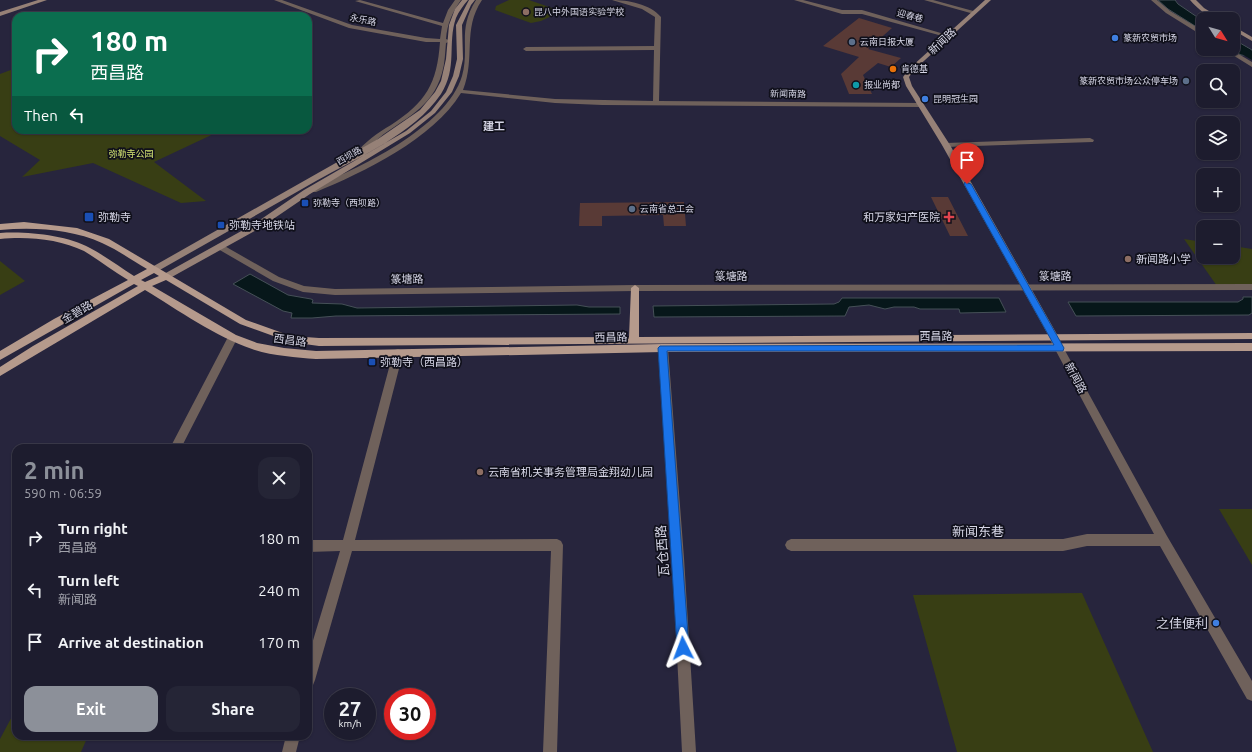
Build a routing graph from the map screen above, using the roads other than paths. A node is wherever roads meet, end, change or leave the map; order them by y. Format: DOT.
graph roads {
  1 [pos="44,0"];
  2 [pos="277,0"];
  3 [pos="458,0"];
  4 [pos="465,0"];
  5 [pos="472,0"];
  6 [pos="480,0"];
  7 [pos="615,0"];
  8 [pos="798,0"];
  9 [pos="927,0"];
  10 [pos="988,0"];
  11 [pos="1154,0"];
  12 [pos="1193,0"];
  13 [pos="358,1"];
  14 [pos="310,12"];
  15 [pos="974,12"];
  16 [pos="1207,12"];
  17 [pos="312,13"];
  18 [pos="0,14"];
  19 [pos="444,25"];
  20 [pos="1196,30"];
  21 [pos="1240,32"];
  22 [pos="948,36"];
  23 [pos="1252,39"];
  24 [pos="446,41"];
  25 [pos="657,48"];
  26 [pos="526,49"];
  27 [pos="1237,56"];
  28 [pos="1244,60"];
  29 [pos="1252,60"];
  30 [pos="1252,65"];
  31 [pos="458,91"];
  32 [pos="656,104"];
  33 [pos="921,105"];
  34 [pos="1090,140"];
  35 [pos="946,145"];
  36 [pos="307,192"];
  37 [pos="0,227"];
  38 [pos="0,236"];
  39 [pos="221,247"];
  40 [pos="155,269"];
  41 [pos="167,276"];
  42 [pos="134,280"];
  43 [pos="145,286"];
  44 [pos="1252,287"];
  45 [pos="635,288"];
  46 [pos="1026,288"];
  47 [pos="1252,336"];
  48 [pos="233,337"];
  49 [pos="634,339"];
  50 [pos="1057,343"];
  51 [pos="1252,347"];
  52 [pos="663,348"];
  53 [pos="398,353"];
  54 [pos="0,356"];
  55 [pos="0,372"];
  56 [pos="177,444"];
  57 [pos="1163,540"];
  58 [pos="348,544"];
  59 [pos="792,545"];
  60 [pos="312,546"];
  61 [pos="312,666"];
  62 [pos="1252,694"];
  63 [pos="292,740"];
  64 [pos="289,752"];
  65 [pos="550,752"];
  66 [pos="689,752"];
  1 -- 18 [label="main road"];
  2 -- 14 [label="street, 永乐路"];
  3 -- 19 [label="street"];
  4 -- 24 [label="main road, 西坝路"];
  5 -- 36 [label="main road, 西坝路"];
  6 -- 31 [label="street"];
  7 -- 25 [label="street"];
  8 -- 22 [label="street, 迎春巷"];
  9 -- 15 [label="street"];
  10 -- 15 [label="main road, 新闻路"];
  11 -- 20 [label="street"];
  12 -- 16 [label="main road"];
  13 -- 19 [label="street"];
  15 -- 22 [label="main road, 新闻路"];
  17 -- 24 [label="street, 永乐路"];
  19 -- 24 [label="street"];
  21 -- 23 [label="main road"];
  22 -- 33 [label="main road, 新闻路"];
  24 -- 40 [label="main road, 西坝路"];
  25 -- 26 [label="street"];
  25 -- 32 [label="street"];
  27 -- 28 [label="street"];
  28 -- 29 [label="street"];
  28 -- 30 [label="street"];
  31 -- 32 [label="street, 新闻南路"];
  31 -- 36 [label="street"];
  32 -- 33 [label="street, 新闻南路"];
  33 -- 35 [label="main road, 新闻路"];
  34 -- 35 [label="street"];
  35 -- 46 [label="main road, 新闻路"];
  36 -- 39 [label="main road, 西坝路"];
  37 -- 40 [label="main road, 西昌路"];
  38 -- 42 [label="main road, 西昌路"];
  39 -- 41 [label="main road, 西坝路"];
  39 -- 45 [label="street, 篆塘路"];
  40 -- 41 [label="main road, 西昌路"];
  40 -- 42 [label="main road, 金碧路"];
  41 -- 43 [label="main road, 金碧路"];
  41 -- 49 [label="main road, 西昌路"];
  42 -- 43 [label="main road, 西昌路"];
  42 -- 54 [label="main road, 金碧路"];
  43 -- 48 [label="main road, 西昌路"];
  43 -- 55 [label="main road, 金碧路"];
  44 -- 46 [label="street, 篆塘路"];
  45 -- 46 [label="street, 篆塘路"];
  45 -- 49 [label="main road"];
  46 -- 50 [label="main road, 新闻路"];
  47 -- 50 [label="main road, 西昌路"];
  48 -- 53 [label="main road, 西昌路"];
  48 -- 56 [label="street"];
  49 -- 50 [label="main road, 西昌路"];
  50 -- 51 [label="main road, 西昌路"];
  50 -- 52 [label="main road, 西昌路"];
  50 -- 57 [label="street, 新闻路"];
  52 -- 53 [label="main road, 西昌路"];
  52 -- 66 [label="street, 瓦仓西路"];
  53 -- 58 [label="street"];
  57 -- 59 [label="street, 新闻东巷"];
  57 -- 62 [label="street, 新闻路"];
  58 -- 60 [label="street"];
  58 -- 61 [label="street"];
  58 -- 65 [label="street"];
  63 -- 64 [label="street"];
}
